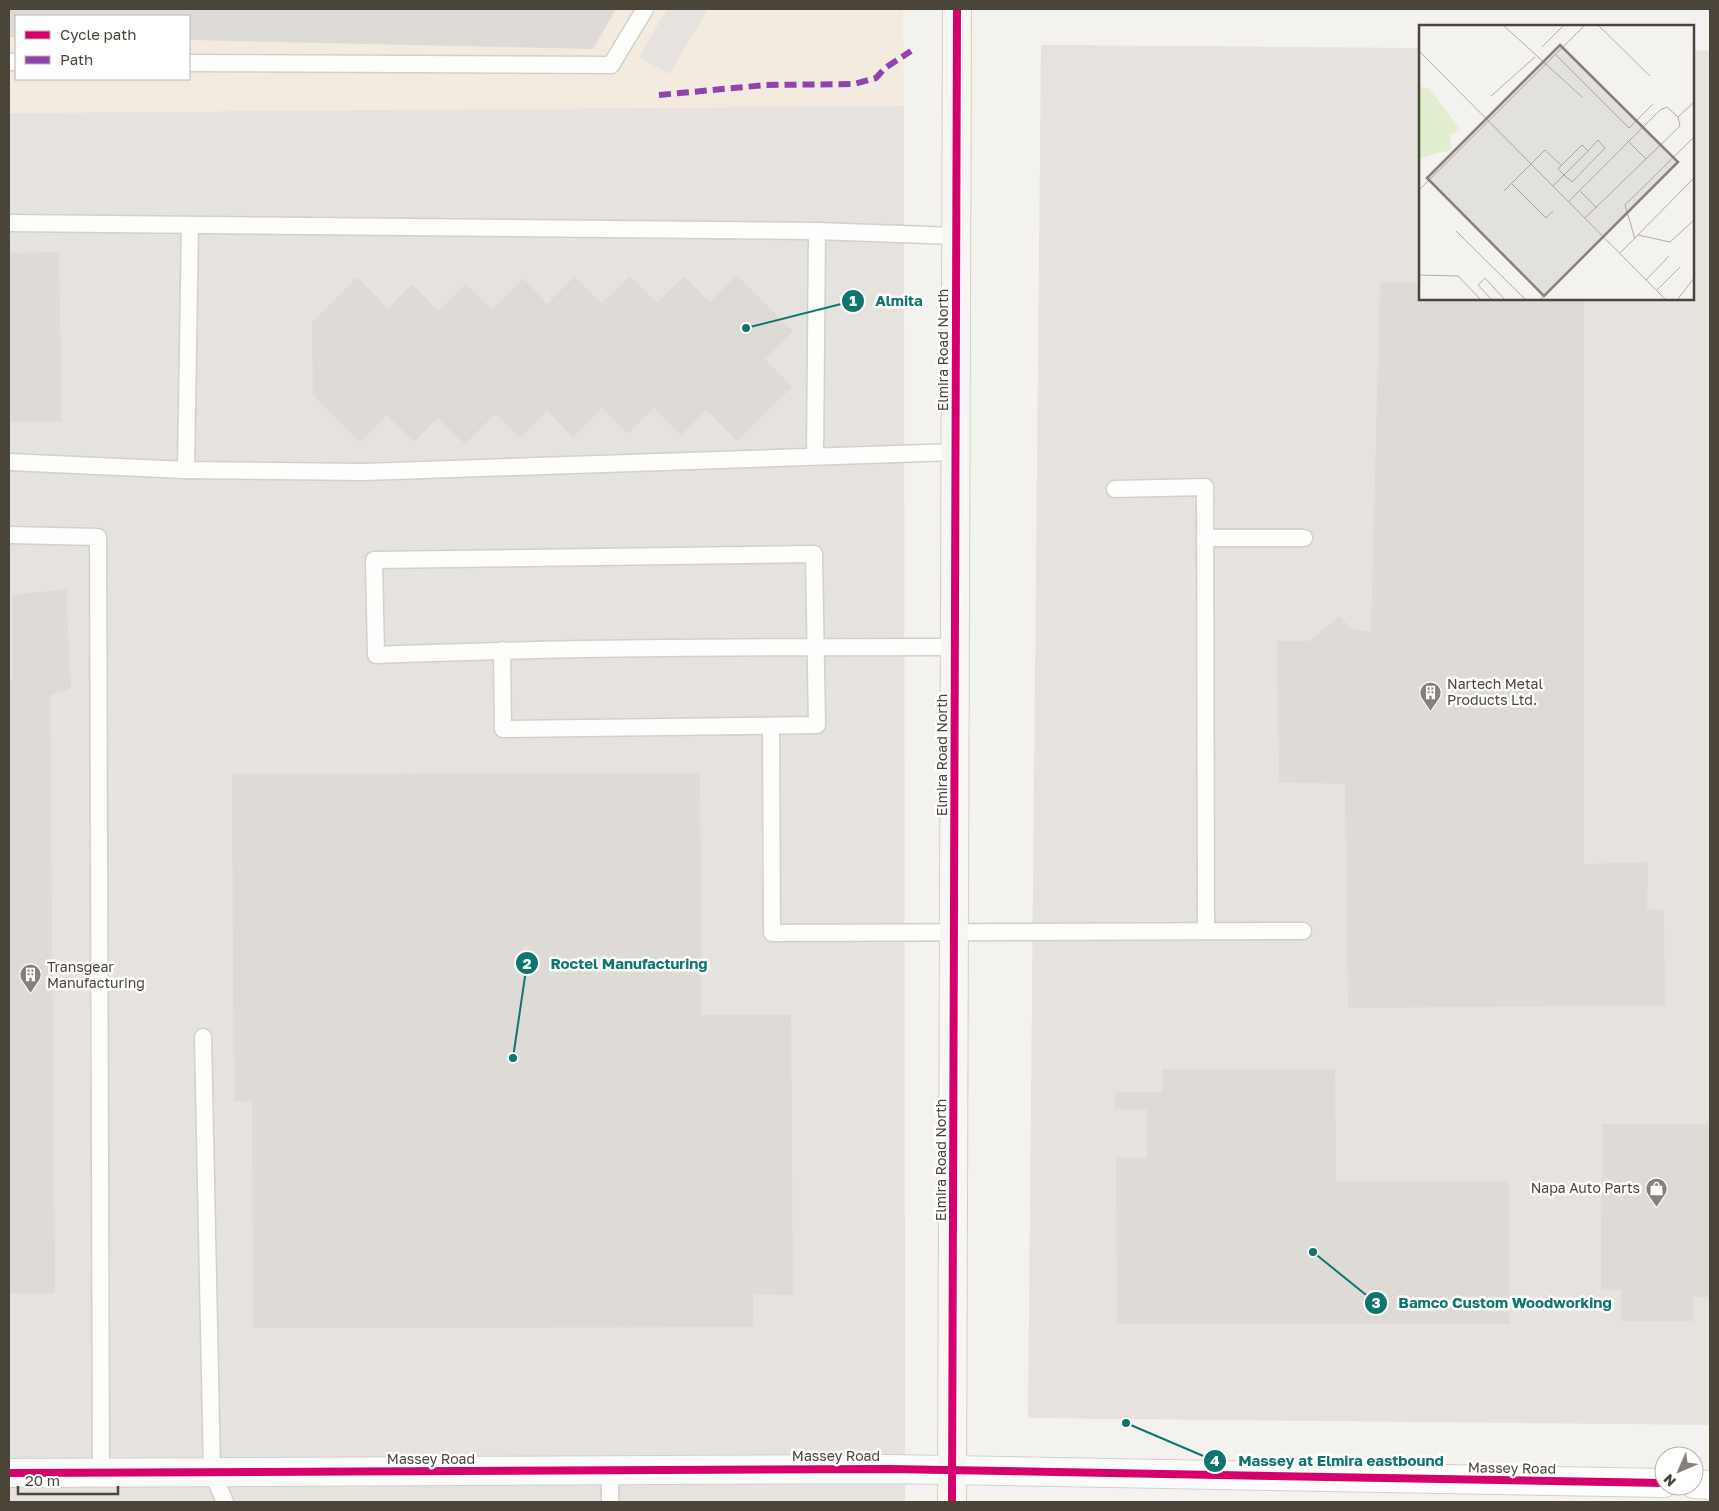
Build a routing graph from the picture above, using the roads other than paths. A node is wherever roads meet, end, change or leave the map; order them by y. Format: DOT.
graph roads {
  1 [pos="645,9"];
  2 [pos="957,9"];
  3 [pos="190,63"];
  4 [pos="9,223"];
  5 [pos="190,225"];
  6 [pos="817,231"];
  7 [pos="956,236"];
  8 [pos="955,452"];
  9 [pos="815,456"];
  10 [pos="9,462"];
  11 [pos="186,470"];
  12 [pos="1115,489"];
  13 [pos="9,535"];
  14 [pos="1205,538"];
  15 [pos="1304,538"];
  16 [pos="817,647"];
  17 [pos="955,647"];
  18 [pos="502,650"];
  19 [pos="771,726"];
  20 [pos="1303,931"];
  21 [pos="954,932"];
  22 [pos="1206,932"];
  23 [pos="203,1037"];
  24 [pos="610,1470"];
  25 [pos="952,1470"];
  26 [pos="101,1472"];
  27 [pos="212,1472"];
  28 [pos="9,1473"];
  29 [pos="1654,1484"];
  30 [pos="225,1502"];
  31 [pos="610,1502"];
  32 [pos="952,1502"];
  1 -- 3 [label="lane"];
  2 -- 7 [label="main road, Elmira Road North"];
  4 -- 5 [label="lane"];
  5 -- 6 [label="lane"];
  5 -- 11 [label="lane"];
  6 -- 7 [label="lane"];
  6 -- 9 [label="lane"];
  7 -- 8 [label="main road, Elmira Road North"];
  8 -- 9 [label="lane"];
  8 -- 17 [label="main road, Elmira Road North"];
  9 -- 11 [label="lane"];
  10 -- 11 [label="lane"];
  12 -- 14 [label="lane"];
  13 -- 26 [label="lane"];
  14 -- 15 [label="lane"];
  14 -- 22 [label="lane"];
  16 -- 17 [label="lane"];
  16 -- 18 [label="lane"];
  16 -- 18 [label="lane"];
  16 -- 19 [label="lane"];
  17 -- 21 [label="main road, Elmira Road North"];
  18 -- 19 [label="lane"];
  19 -- 21 [label="lane"];
  20 -- 22 [label="lane"];
  21 -- 22 [label="lane"];
  21 -- 25 [label="main road, Elmira Road North"];
  23 -- 27 [label="lane"];
  24 -- 25 [label="street, Massey Road"];
  24 -- 27 [label="street, Massey Road"];
  24 -- 31 [label="lane"];
  25 -- 29 [label="street, Massey Road"];
  25 -- 32 [label="main road, Elmira Road North"];
  26 -- 27 [label="street, Massey Road"];
  26 -- 28 [label="street, Massey Road"];
  27 -- 30 [label="lane"];
}
